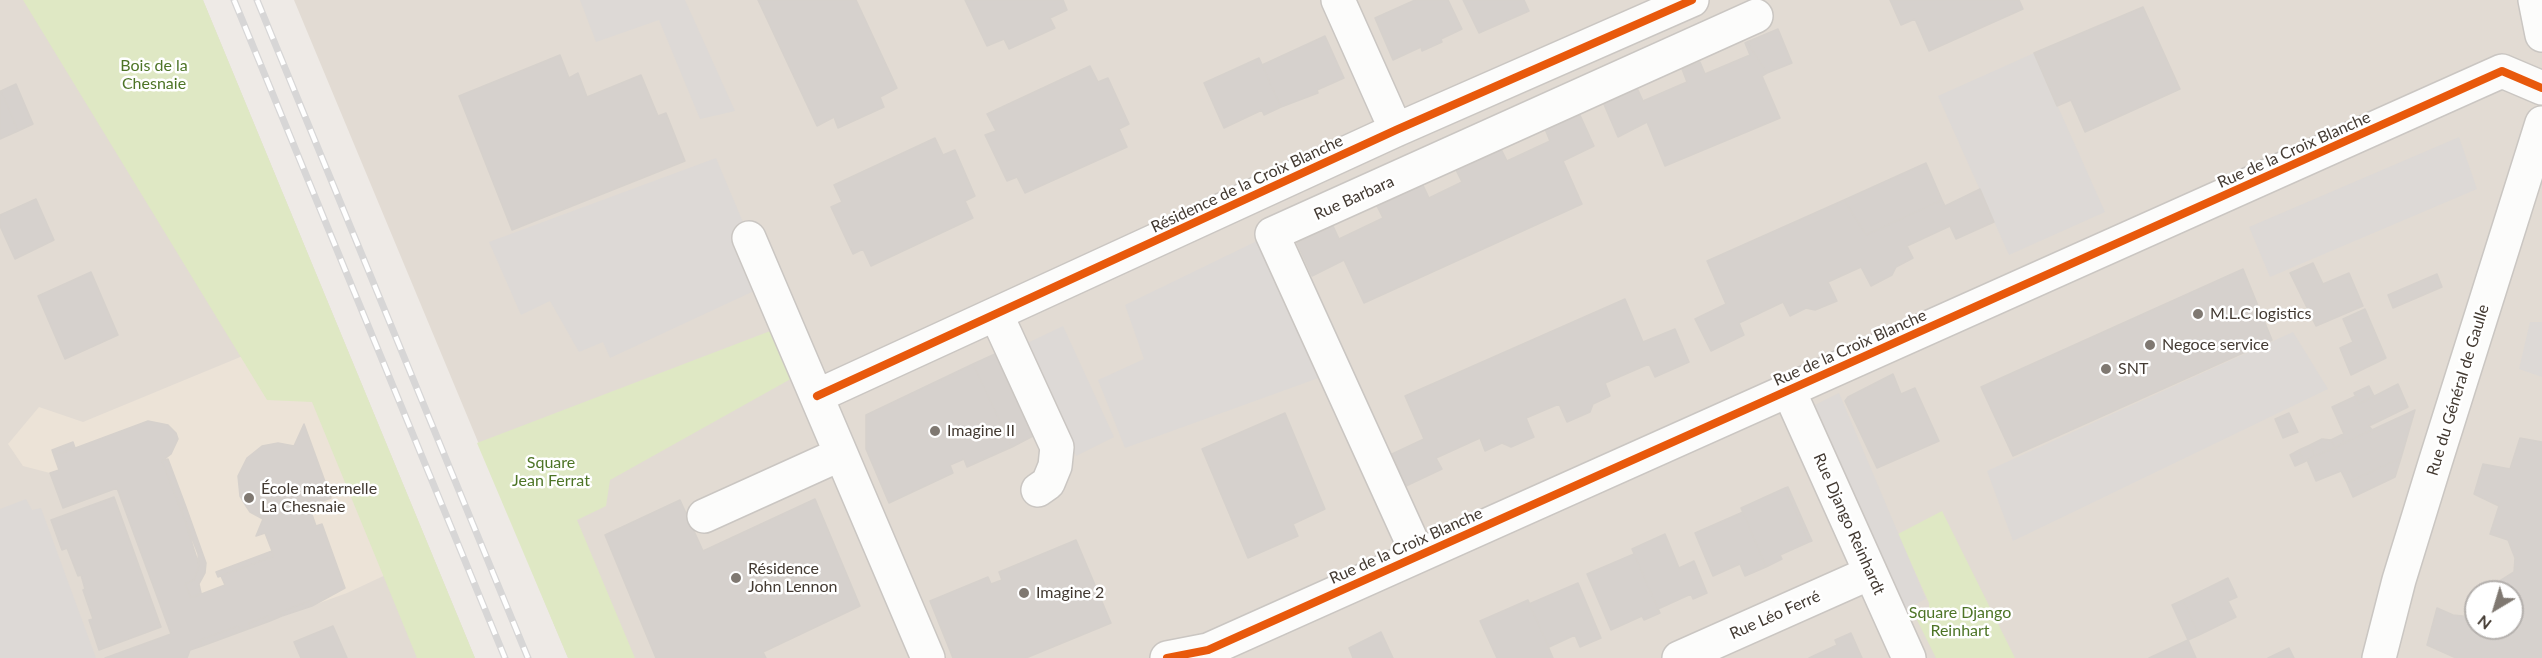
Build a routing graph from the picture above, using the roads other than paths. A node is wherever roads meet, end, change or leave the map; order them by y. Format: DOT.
graph roads {
  1 [pos="1338,0"];
  2 [pos="1692,0"];
  3 [pos="2535,0"];
  4 [pos="1756,16"];
  5 [pos="2542,35"];
  6 [pos="2542,88"];
  7 [pos="2542,123"];
  8 [pos="1396,130"];
  9 [pos="749,238"];
  10 [pos="996,314"];
  11 [pos="1789,391"];
  12 [pos="817,396"];
  13 [pos="841,454"];
  14 [pos="1038,490"];
  15 [pos="704,516"];
  16 [pos="1418,555"];
  17 [pos="1870,573"];
  18 [pos="1184,656"];
  19 [pos="928,658"];
  20 [pos="1679,658"];
  21 [pos="1909,658"];
  22 [pos="2379,658"];
  1 -- 8 [label="street"];
  2 -- 8 [label="street, Résidence de la Croix Blanche"];
  3 -- 5 [label="street"];
  4 -- 16 [label="street, Rue Barbara"];
  6 -- 11 [label="street, Rue de la Croix Blanche"];
  7 -- 22 [label="street, Rue du Général de Gaulle"];
  8 -- 10 [label="street, Résidence de la Croix Blanche"];
  9 -- 12 [label="street"];
  10 -- 12 [label="street, Résidence de la Croix Blanche"];
  10 -- 14 [label="street"];
  11 -- 16 [label="street, Rue de la Croix Blanche"];
  11 -- 17 [label="street, Rue Django Reinhardt"];
  12 -- 13 [label="street"];
  13 -- 15 [label="street"];
  13 -- 19 [label="street"];
  16 -- 18 [label="street, Rue de la Croix Blanche"];
  17 -- 20 [label="street, Rue Léo Ferré"];
  17 -- 21 [label="street, Rue Django Reinhardt"];
}
